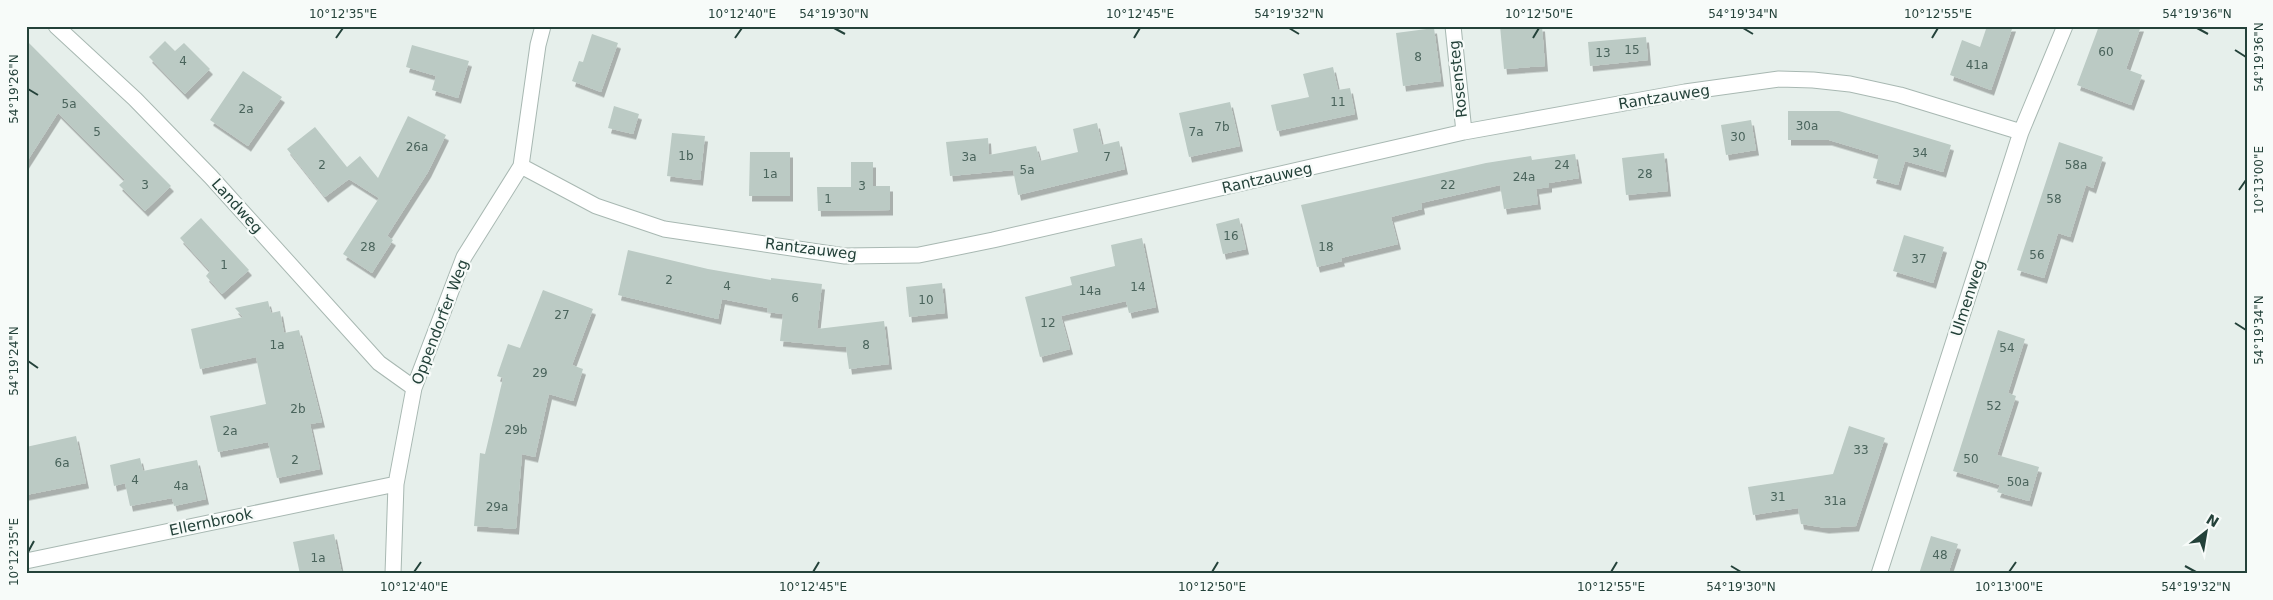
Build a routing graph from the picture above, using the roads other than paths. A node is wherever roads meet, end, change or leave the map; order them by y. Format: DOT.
graph roads {
  1 [pos="56,26"];
  2 [pos="544,26"];
  3 [pos="1453,26"];
  4 [pos="2066,26"];
  5 [pos="1464,132"];
  6 [pos="2021,132"];
  7 [pos="521,166"];
  8 [pos="414,388"];
  9 [pos="396,484"];
  10 [pos="26,561"];
  11 [pos="393,574"];
  12 [pos="1879,574"];
  1 -- 8 [label="street, Landweg"];
  2 -- 7 [label="street, Oppendorfer Weg"];
  3 -- 5 [label="street, Rosensteg"];
  4 -- 6 [label="street, Ulmenweg"];
  5 -- 6 [label="street, Rantzauweg"];
  5 -- 7 [label="street, Rantzauweg"];
  6 -- 12 [label="street, Ulmenweg"];
  7 -- 8 [label="street, Oppendorfer Weg"];
  8 -- 9 [label="street, Oppendorfer Weg"];
  9 -- 10 [label="street, Ellernbrook"];
  9 -- 11 [label="street, Oppendorfer Weg"];
}
